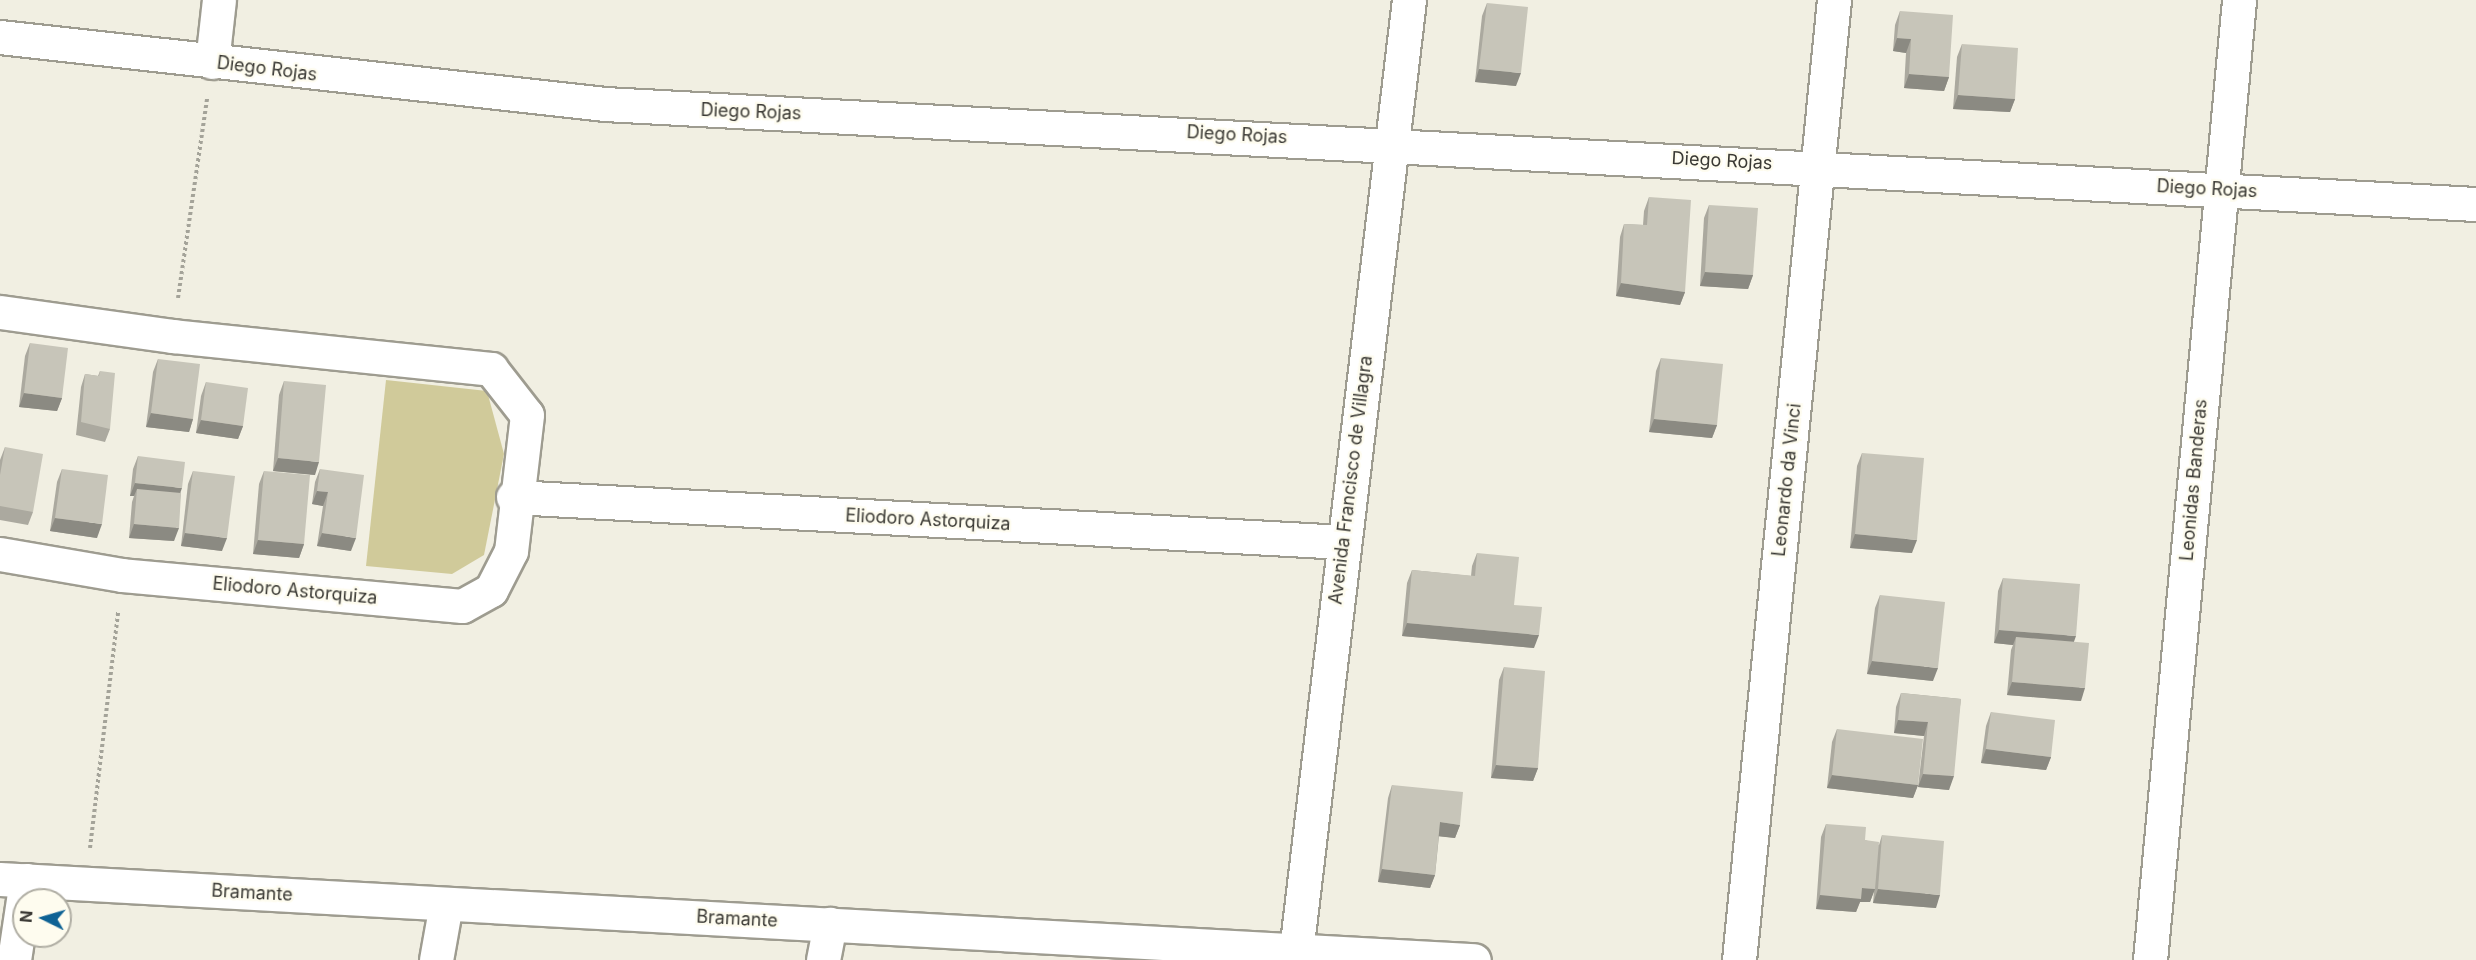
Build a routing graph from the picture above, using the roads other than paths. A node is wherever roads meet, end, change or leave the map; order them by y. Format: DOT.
graph roads {
  1 [pos="219,0"];
  2 [pos="1409,0"];
  3 [pos="1834,0"];
  4 [pos="2239,0"];
  5 [pos="0,37"];
  6 [pos="212,62"];
  7 [pos="1392,143"];
  8 [pos="1819,167"];
  9 [pos="2221,189"];
  10 [pos="2476,204"];
  11 [pos="0,312"];
  12 [pos="513,497"];
  13 [pos="1343,542"];
  14 [pos="0,554"];
  15 [pos="13,879"];
  16 [pos="446,904"];
  17 [pos="830,924"];
  18 [pos="1295,955"];
  19 [pos="14,960"];
  20 [pos="436,960"];
  21 [pos="823,960"];
  22 [pos="1474,960"];
  23 [pos="1739,960"];
  24 [pos="2150,960"];
  1 -- 6 [label="street"];
  2 -- 7 [label="street, Avenida Francisco de Villagra"];
  3 -- 8 [label="street, Leonardo da Vinci"];
  4 -- 9 [label="street, Leonidas Banderas"];
  5 -- 6 [label="street, Diego Rojas"];
  6 -- 7 [label="street, Diego Rojas"];
  7 -- 8 [label="street, Diego Rojas"];
  7 -- 13 [label="street, Avenida Francisco de Villagra"];
  8 -- 9 [label="street, Diego Rojas"];
  8 -- 23 [label="street, Leonardo da Vinci"];
  9 -- 10 [label="street, Diego Rojas"];
  9 -- 24 [label="street, Leonidas Banderas"];
  11 -- 12 [label="street, Eliodoro Astorquiza"];
  12 -- 13 [label="street, Eliodoro Astorquiza"];
  12 -- 14 [label="street, Eliodoro Astorquiza"];
  13 -- 18 [label="street, Avenida Francisco de Villagra"];
  15 -- 16 [label="street, Bramante"];
  15 -- 19 [label="street"];
  16 -- 17 [label="street, Bramante"];
  16 -- 20 [label="street"];
  17 -- 18 [label="street, Bramante"];
  17 -- 21 [label="street"];
  18 -- 22 [label="street, Bramante"];
}
